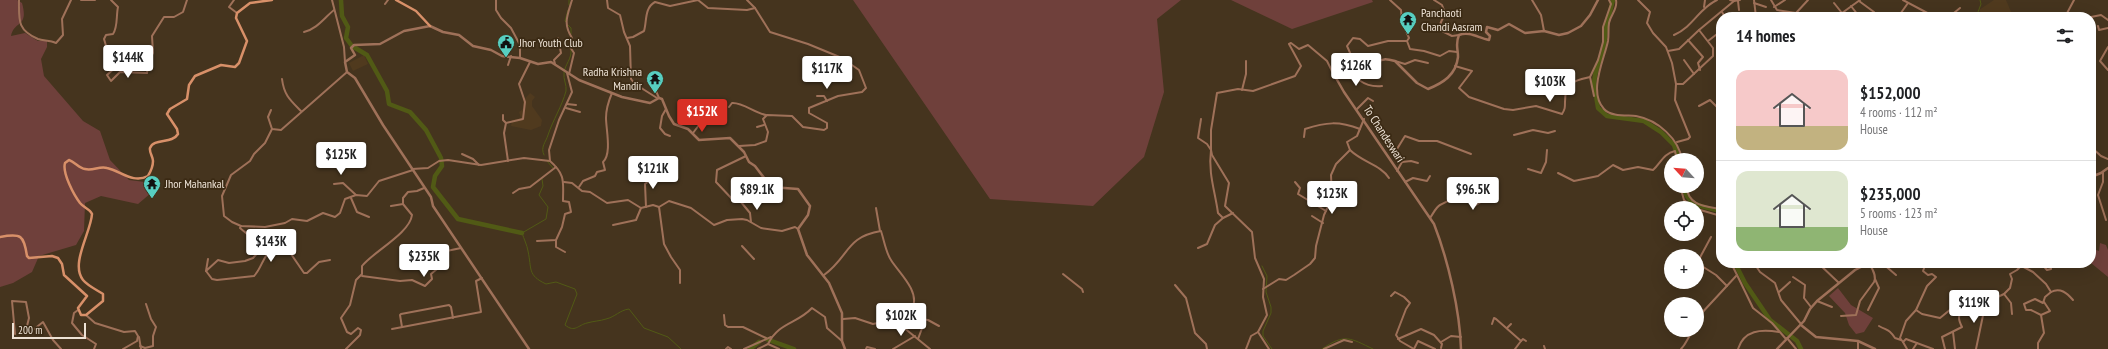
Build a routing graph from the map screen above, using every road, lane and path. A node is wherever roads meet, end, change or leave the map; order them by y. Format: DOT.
graph roads {
  1 [pos="19,0"];
  2 [pos="71,0"];
  3 [pos="81,0"];
  4 [pos="94,0"];
  5 [pos="111,0"];
  6 [pos="186,0"];
  7 [pos="234,0"];
  8 [pos="272,0"];
  9 [pos="332,0"];
  10 [pos="388,0"];
  11 [pos="396,0"];
  12 [pos="496,0"];
  13 [pos="572,0"];
  14 [pos="607,0"];
  15 [pos="747,0"];
  16 [pos="1390,0"];
  17 [pos="1434,0"];
  18 [pos="1532,0"];
  19 [pos="1598,0"];
  20 [pos="1609,0"];
  21 [pos="1616,0"];
  22 [pos="1638,0"];
  23 [pos="1705,0"];
  24 [pos="1717,0"];
  25 [pos="1730,0"];
  26 [pos="1771,0"];
  27 [pos="1785,0"];
  28 [pos="1859,0"];
  29 [pos="1903,0"];
  30 [pos="2074,0"];
  31 [pos="1734,1"];
  32 [pos="1739,1"];
  33 [pos="1754,1"];
  34 [pos="1806,1"];
  35 [pos="1834,3"];
  36 [pos="1908,3"];
  37 [pos="385,4"];
  38 [pos="1851,6"];
  39 [pos="1704,7"];
  40 [pos="1766,7"];
  41 [pos="1774,7"];
  42 [pos="755,8"];
  43 [pos="1960,8"];
  44 [pos="334,10"];
  45 [pos="1739,10"];
  46 [pos="1722,12"];
  47 [pos="1755,12"];
  48 [pos="1787,12"];
  49 [pos="1797,12"];
  50 [pos="1841,12"];
  51 [pos="1843,12"];
  52 [pos="1856,12"];
  53 [pos="1874,12"];
  54 [pos="1902,12"];
  55 [pos="1925,12"];
  56 [pos="1955,12"];
  57 [pos="2068,12"];
  58 [pos="237,13"];
  59 [pos="2096,16"];
  60 [pos="1716,17"];
  61 [pos="2108,20"];
  62 [pos="430,26"];
  63 [pos="2098,26"];
  64 [pos="2108,28"];
  65 [pos="1699,30"];
  66 [pos="1544,31"];
  67 [pos="304,32"];
  68 [pos="1459,35"];
  69 [pos="1674,35"];
  70 [pos="1716,35"];
  71 [pos="558,38"];
  72 [pos="627,38"];
  73 [pos="1688,40"];
  74 [pos="1407,41"];
  75 [pos="1708,41"];
  76 [pos="2108,47"];
  77 [pos="1668,51"];
  78 [pos="1457,52"];
  79 [pos="511,56"];
  80 [pos="520,58"];
  81 [pos="1351,60"];
  82 [pos="1684,60"];
  83 [pos="1246,61"];
  84 [pos="1395,61"];
  85 [pos="345,62"];
  86 [pos="530,62"];
  87 [pos="1343,62"];
  88 [pos="1428,63"];
  89 [pos="555,64"];
  90 [pos="508,65"];
  91 [pos="1455,66"];
  92 [pos="1700,70"];
  93 [pos="2108,70"];
  94 [pos="347,72"];
  95 [pos="1332,72"];
  96 [pos="568,73"];
  97 [pos="1694,74"];
  98 [pos="1590,78"];
  99 [pos="282,79"];
  100 [pos="1676,84"];
  101 [pos="1382,86"];
  102 [pos="657,89"];
  103 [pos="1242,90"];
  104 [pos="612,93"];
  105 [pos="817,96"];
  106 [pos="1594,96"];
  107 [pos="658,98"];
  108 [pos="826,100"];
  109 [pos="1373,101"];
  110 [pos="567,104"];
  111 [pos="576,105"];
  112 [pos="1699,106"];
  113 [pos="1716,106"];
  114 [pos="729,107"];
  115 [pos="566,108"];
  116 [pos="666,109"];
  117 [pos="1357,109"];
  118 [pos="271,110"];
  119 [pos="301,111"];
  120 [pos="580,112"];
  121 [pos="503,115"];
  122 [pos="767,115"];
  123 [pos="1201,119"];
  124 [pos="1364,119"];
  125 [pos="506,123"];
  126 [pos="699,125"];
  127 [pos="764,125"];
  128 [pos="757,127"];
  129 [pos="272,128"];
  130 [pos="1360,130"];
  131 [pos="1555,131"];
  132 [pos="693,133"];
  133 [pos="1514,135"];
  134 [pos="670,136"];
  135 [pos="1304,137"];
  136 [pos="1677,142"];
  137 [pos="739,146"];
  138 [pos="1211,150"];
  139 [pos="1350,150"];
  140 [pos="1547,150"];
  141 [pos="1677,150"];
  142 [pos="2096,152"];
  143 [pos="1678,153"];
  144 [pos="462,154"];
  145 [pos="1471,154"];
  146 [pos="746,156"];
  147 [pos="2108,159"];
  148 [pos="508,161"];
  149 [pos="548,161"];
  150 [pos="1402,162"];
  151 [pos="1418,163"];
  152 [pos="479,165"];
  153 [pos="556,167"];
  154 [pos="2108,168"];
  155 [pos="1528,169"];
  156 [pos="412,170"];
  157 [pos="1397,170"];
  158 [pos="2103,172"];
  159 [pos="1558,173"];
  160 [pos="2096,175"];
  161 [pos="651,176"];
  162 [pos="1430,176"];
  163 [pos="1389,178"];
  164 [pos="1474,180"];
  165 [pos="564,182"];
  166 [pos="1295,182"];
  167 [pos="1405,182"];
  168 [pos="334,184"];
  169 [pos="579,187"];
  170 [pos="424,188"];
  171 [pos="1463,192"];
  172 [pos="513,193"];
  173 [pos="1687,193"];
  174 [pos="356,195"];
  175 [pos="1489,197"];
  176 [pos="351,198"];
  177 [pos="403,204"];
  178 [pos="390,206"];
  179 [pos="646,207"];
  180 [pos="659,207"];
  181 [pos="640,208"];
  182 [pos="876,208"];
  183 [pos="1716,208"];
  184 [pos="1326,211"];
  185 [pos="1704,211"];
  186 [pos="1233,213"];
  187 [pos="1716,215"];
  188 [pos="1312,216"];
  189 [pos="369,217"];
  190 [pos="1224,218"];
  191 [pos="1429,218"];
  192 [pos="2106,220"];
  193 [pos="1323,223"];
  194 [pos="752,224"];
  195 [pos="613,225"];
  196 [pos="241,226"];
  197 [pos="798,229"];
  198 [pos="880,231"];
  199 [pos="0,237"];
  200 [pos="1711,237"];
  201 [pos="556,240"];
  202 [pos="537,241"];
  203 [pos="742,246"];
  204 [pos="265,247"];
  205 [pos="462,247"];
  206 [pos="272,248"];
  207 [pos="1198,248"];
  208 [pos="565,252"];
  209 [pos="208,259"];
  210 [pos="754,259"];
  211 [pos="330,260"];
  212 [pos="1733,268"];
  213 [pos="1757,268"];
  214 [pos="1823,268"];
  215 [pos="1859,268"];
  216 [pos="1871,268"];
  217 [pos="1888,268"];
  218 [pos="1924,268"];
  219 [pos="2019,268"];
  220 [pos="2027,268"];
  221 [pos="206,271"];
  222 [pos="1063,274"];
  223 [pos="824,275"];
  224 [pos="1736,275"];
  225 [pos="1896,275"];
  226 [pos="362,276"];
  227 [pos="1793,277"];
  228 [pos="482,278"];
  229 [pos="1875,279"];
  230 [pos="1790,282"];
  231 [pos="680,283"];
  232 [pos="1840,284"];
  233 [pos="1175,285"];
  234 [pos="1727,286"];
  235 [pos="1264,289"];
  236 [pos="1083,292"];
  237 [pos="1779,292"];
  238 [pos="2051,292"];
  239 [pos="2004,294"];
  240 [pos="1390,296"];
  241 [pos="1976,298"];
  242 [pos="1817,300"];
  243 [pos="2073,300"];
  244 [pos="1986,301"];
  245 [pos="2044,302"];
  246 [pos="146,304"];
  247 [pos="1832,306"];
  248 [pos="1811,307"];
  249 [pos="78,310"];
  250 [pos="1868,310"];
  251 [pos="1916,310"];
  252 [pos="1704,311"];
  253 [pos="724,314"];
  254 [pos="2012,314"];
  255 [pos="86,315"];
  256 [pos="2041,315"];
  257 [pos="1841,316"];
  258 [pos="453,318"];
  259 [pos="843,318"];
  260 [pos="921,319"];
  261 [pos="1492,324"];
  262 [pos="1511,324"];
  263 [pos="1801,325"];
  264 [pos="939,326"];
  265 [pos="1879,326"];
  266 [pos="402,327"];
  267 [pos="1508,328"];
  268 [pos="392,329"];
  269 [pos="1258,332"];
  270 [pos="1780,332"];
  271 [pos="1953,332"];
  272 [pos="15,334"];
  273 [pos="138,336"];
  274 [pos="915,336"];
  275 [pos="1460,337"];
  276 [pos="1689,337"];
  277 [pos="766,338"];
  278 [pos="771,338"];
  279 [pos="918,338"];
  280 [pos="1787,338"];
  281 [pos="1398,339"];
  282 [pos="842,341"];
  283 [pos="1521,341"];
  284 [pos="1526,341"];
  285 [pos="1858,341"];
  286 [pos="1902,341"];
  287 [pos="1352,342"];
  288 [pos="1440,342"];
  289 [pos="1917,343"];
  290 [pos="768,344"];
  291 [pos="140,346"];
  292 [pos="1409,346"];
  293 [pos="60,349"];
  294 [pos="94,349"];
  295 [pos="123,349"];
  296 [pos="141,349"];
  297 [pos="346,349"];
  298 [pos="529,349"];
  299 [pos="726,349"];
  300 [pos="731,349"];
  301 [pos="744,349"];
  302 [pos="758,349"];
  303 [pos="779,349"];
  304 [pos="845,349"];
  305 [pos="866,349"];
  306 [pos="875,349"];
  307 [pos="893,349"];
  308 [pos="930,349"];
  309 [pos="1207,349"];
  310 [pos="1246,349"];
  311 [pos="1269,349"];
  312 [pos="1324,349"];
  313 [pos="1407,349"];
  314 [pos="1414,349"];
  315 [pos="1435,349"];
  316 [pos="1442,349"];
  317 [pos="1461,349"];
  318 [pos="1515,349"];
  319 [pos="1681,349"];
  320 [pos="1738,349"];
  321 [pos="1777,349"];
  322 [pos="1796,349"];
  323 [pos="1858,349"];
  324 [pos="1875,349"];
  325 [pos="1908,349"];
  326 [pos="1913,349"];
  327 [pos="1933,349"];
  328 [pos="1945,349"];
  329 [pos="1955,349"];
  330 [pos="1976,349"];
  331 [pos="2038,349"];
  1 -- 2 [label="street"];
  3 -- 4 [label="street"];
  5 -- 6 [label="street"];
  7 -- 58 [label="street"];
  8 -- 58 [label="main road"];
  9 -- 44 [label="street"];
  10 -- 37 [label="street"];
  11 -- 62 [label="main road"];
  12 -- 80 [label="street"];
  13 -- 96 [label="street"];
  14 -- 72 [label="street"];
  15 -- 42 [label="street"];
  16 -- 74 [label="street"];
  17 -- 68 [label="street"];
  18 -- 66 [label="street"];
  19 -- 66 [label="street"];
  20 -- 98 [label="street"];
  21 -- 136 [label="street"];
  22 -- 77 [label="street"];
  23 -- 39 [label="street"];
  24 -- 39 [label="street"];
  25 -- 31 [label="street"];
  26 -- 41 [label="street"];
  27 -- 41 [label="street"];
  28 -- 38 [label="street"];
  28 -- 53 [label="street"];
  29 -- 36 [label="street"];
  30 -- 57 [label="street"];
  31 -- 32 [label="street"];
  31 -- 46 [label="street"];
  32 -- 45 [label="street"];
  33 -- 40 [label="street"];
  33 -- 47 [label="street"];
  34 -- 49 [label="street"];
  35 -- 50 [label="street"];
  36 -- 54 [label="street"];
  36 -- 55 [label="street"];
  38 -- 51 [label="street"];
  38 -- 52 [label="street"];
  39 -- 69 [label="street"];
  41 -- 48 [label="street"];
  42 -- 72 [label="street"];
  42 -- 108 [label="street"];
  43 -- 56 [label="street"];
  44 -- 67 [label="street"];
  44 -- 85 [label="street"];
  58 -- 255 [label="main road"];
  59 -- 61 [label="street"];
  60 -- 65 [label="street"];
  62 -- 79 [label="street"];
  62 -- 85 [label="street"];
  63 -- 64 [label="street"];
  65 -- 73 [label="street"];
  65 -- 75 [label="street"];
  66 -- 68 [label="street"];
  68 -- 78 [label="street"];
  70 -- 75 [label="street"];
  71 -- 89 [label="street"];
  72 -- 107 [label="street"];
  73 -- 77 [label="street"];
  73 -- 92 [label="street"];
  74 -- 78 [label="street"];
  74 -- 81 [label="street"];
  75 -- 92 [label="street"];
  76 -- 93 [label="street"];
  77 -- 100 [label="street"];
  78 -- 91 [label="street"];
  79 -- 80 [label="street"];
  79 -- 90 [label="street"];
  80 -- 86 [label="street"];
  81 -- 84 [label="street"];
  81 -- 87 [label="street"];
  82 -- 97 [label="street"];
  83 -- 103 [label="street"];
  84 -- 88 [label="street"];
  84 -- 91 [label="street"];
  85 -- 94 [label="street"];
  86 -- 89 [label="street"];
  86 -- 125 [label="street"];
  87 -- 95 [label="street"];
  87 -- 101 [label="street"];
  89 -- 96 [label="street"];
  91 -- 98 [label="street"];
  92 -- 97 [label="street"];
  94 -- 119 [label="street"];
  94 -- 156 [label="street"];
  95 -- 103 [label="street"];
  95 -- 117 [label="street, To Chandeswari"];
  96 -- 104 [label="street"];
  96 -- 110 [label="street"];
  97 -- 100 [label="street"];
  98 -- 106 [label="street"];
  99 -- 119 [label="street"];
  100 -- 136 [label="street"];
  102 -- 107 [label="street"];
  103 -- 138 [label="street"];
  104 -- 107 [label="street"];
  104 -- 169 [label="street"];
  105 -- 108 [label="street"];
  107 -- 116 [label="street"];
  108 -- 122 [label="street"];
  109 -- 117 [label="street"];
  110 -- 111 [label="street"];
  110 -- 115 [label="street"];
  112 -- 113 [label="street"];
  114 -- 122 [label="street"];
  115 -- 120 [label="street"];
  115 -- 149 [label="street"];
  116 -- 132 [label="street"];
  116 -- 134 [label="street"];
  117 -- 124 [label="street, To Chandeswari"];
  118 -- 129 [label="street"];
  119 -- 129 [label="street"];
  121 -- 125 [label="street"];
  122 -- 127 [label="street"];
  123 -- 138 [label="street"];
  124 -- 130 [label="street"];
  124 -- 157 [label="street, To Chandeswari"];
  125 -- 148 [label="street"];
  126 -- 132 [label="street"];
  127 -- 128 [label="street"];
  127 -- 137 [label="street"];
  129 -- 196 [label="street"];
  130 -- 135 [label="street"];
  130 -- 139 [label="street"];
  131 -- 133 [label="street"];
  132 -- 137 [label="street"];
  136 -- 141 [label="street"];
  137 -- 146 [label="street"];
  138 -- 186 [label="street"];
  138 -- 190 [label="street"];
  139 -- 163 [label="street"];
  139 -- 184 [label="street"];
  140 -- 155 [label="street"];
  141 -- 143 [label="street"];
  141 -- 159 [label="street"];
  142 -- 147 [label="street"];
  144 -- 152 [label="street"];
  145 -- 150 [label="street"];
  146 -- 194 [label="street"];
  146 -- 197 [label="street"];
  148 -- 149 [label="street"];
  148 -- 152 [label="street"];
  149 -- 153 [label="street"];
  150 -- 151 [label="street"];
  150 -- 157 [label="street"];
  152 -- 156 [label="street"];
  153 -- 165 [label="street"];
  153 -- 172 [label="street"];
  154 -- 158 [label="street"];
  156 -- 170 [label="street"];
  156 -- 174 [label="street"];
  157 -- 167 [label="street, To Chandeswari"];
  158 -- 160 [label="street"];
  158 -- 192 [label="street"];
  161 -- 179 [label="street"];
  162 -- 167 [label="street"];
  164 -- 171 [label="street"];
  165 -- 169 [label="street"];
  165 -- 201 [label="street"];
  166 -- 184 [label="street"];
  167 -- 191 [label="street, To Chandeswari"];
  168 -- 174 [label="street"];
  169 -- 181 [label="street"];
  170 -- 177 [label="street"];
  170 -- 205 [label="street"];
  171 -- 175 [label="street"];
  171 -- 191 [label="street"];
  173 -- 183 [label="street"];
  174 -- 176 [label="street"];
  176 -- 189 [label="street"];
  176 -- 196 [label="street"];
  177 -- 178 [label="street"];
  177 -- 226 [label="street"];
  179 -- 180 [label="street"];
  179 -- 181 [label="street"];
  180 -- 194 [label="street"];
  180 -- 231 [label="street"];
  181 -- 195 [label="street"];
  182 -- 198 [label="street"];
  184 -- 193 [label="street"];
  185 -- 187 [label="street"];
  186 -- 190 [label="street"];
  186 -- 235 [label="street"];
  188 -- 193 [label="street"];
  190 -- 207 [label="street"];
  191 -- 275 [label="street, To Chandeswari"];
  193 -- 235 [label="street"];
  194 -- 197 [label="street"];
  196 -- 204 [label="street"];
  197 -- 223 [label="street"];
  198 -- 223 [label="street"];
  198 -- 260 [label="street"];
  199 -- 249 [label="main road"];
  200 -- 234 [label="street"];
  201 -- 202 [label="street"];
  201 -- 208 [label="street"];
  203 -- 210 [label="street"];
  204 -- 206 [label="street"];
  204 -- 221 [label="street"];
  205 -- 226 [label="street"];
  205 -- 228 [label="street"];
  206 -- 211 [label="street"];
  206 -- 221 [label="street"];
  209 -- 221 [label="street"];
  212 -- 224 [label="street"];
  213 -- 237 [label="street"];
  214 -- 232 [label="street"];
  215 -- 232 [label="street"];
  216 -- 229 [label="street"];
  217 -- 225 [label="street"];
  218 -- 251 [label="street"];
  219 -- 239 [label="street"];
  220 -- 238 [label="street"];
  222 -- 236 [label="street"];
  223 -- 259 [label="street"];
  224 -- 234 [label="street"];
  224 -- 270 [label="street"];
  226 -- 297 [label="street"];
  227 -- 248 [label="street"];
  228 -- 258 [label="street"];
  228 -- 298 [label="street"];
  229 -- 250 [label="street"];
  229 -- 257 [label="street"];
  230 -- 237 [label="street"];
  232 -- 242 [label="street"];
  233 -- 309 [label="street"];
  234 -- 252 [label="street"];
  235 -- 269 [label="street"];
  237 -- 263 [label="street"];
  238 -- 243 [label="street"];
  238 -- 245 [label="street"];
  239 -- 244 [label="street"];
  239 -- 254 [label="street"];
  240 -- 281 [label="street"];
  241 -- 244 [label="street"];
  241 -- 251 [label="street"];
  241 -- 271 [label="street"];
  242 -- 247 [label="street"];
  242 -- 248 [label="street"];
  244 -- 330 [label="street"];
  245 -- 256 [label="street"];
  245 -- 256 [label="street"];
  246 -- 291 [label="street"];
  248 -- 263 [label="street"];
  249 -- 255 [label="main road"];
  249 -- 294 [label="street"];
  251 -- 286 [label="street"];
  253 -- 277 [label="street"];
  255 -- 273 [label="street"];
  256 -- 331 [label="street"];
  258 -- 266 [label="street"];
  258 -- 266 [label="street"];
  259 -- 274 [label="street"];
  259 -- 282 [label="street"];
  260 -- 264 [label="street"];
  260 -- 279 [label="street"];
  261 -- 267 [label="street"];
  262 -- 267 [label="street"];
  263 -- 280 [label="street"];
  263 -- 285 [label="street"];
  265 -- 286 [label="street"];
  266 -- 268 [label="street"];
  267 -- 283 [label="street"];
  269 -- 310 [label="street"];
  269 -- 311 [label="street"];
  270 -- 280 [label="street"];
  270 -- 320 [label="street"];
  271 -- 328 [label="street"];
  271 -- 329 [label="street"];
  272 -- 293 [label="street"];
  273 -- 291 [label="street"];
  273 -- 295 [label="street"];
  274 -- 279 [label="street"];
  274 -- 307 [label="street"];
  275 -- 288 [label="street"];
  275 -- 317 [label="street, To Chandeswari"];
  276 -- 319 [label="street"];
  277 -- 278 [label="street"];
  277 -- 301 [label="street"];
  278 -- 282 [label="street"];
  278 -- 290 [label="street"];
  279 -- 308 [label="street"];
  280 -- 321 [label="street"];
  280 -- 322 [label="street"];
  281 -- 288 [label="street"];
  281 -- 292 [label="street"];
  282 -- 304 [label="street"];
  283 -- 284 [label="street"];
  283 -- 318 [label="street"];
  285 -- 323 [label="street"];
  285 -- 324 [label="street"];
  286 -- 289 [label="street"];
  286 -- 325 [label="street"];
  287 -- 312 [label="street"];
  288 -- 316 [label="street"];
  289 -- 326 [label="street"];
  289 -- 327 [label="street"];
  290 -- 302 [label="street"];
  290 -- 303 [label="street"];
  291 -- 296 [label="street"];
  292 -- 313 [label="street"];
  292 -- 314 [label="street"];
  299 -- 300 [label="street"];
  305 -- 306 [label="street"];
  314 -- 315 [label="street"];
}
